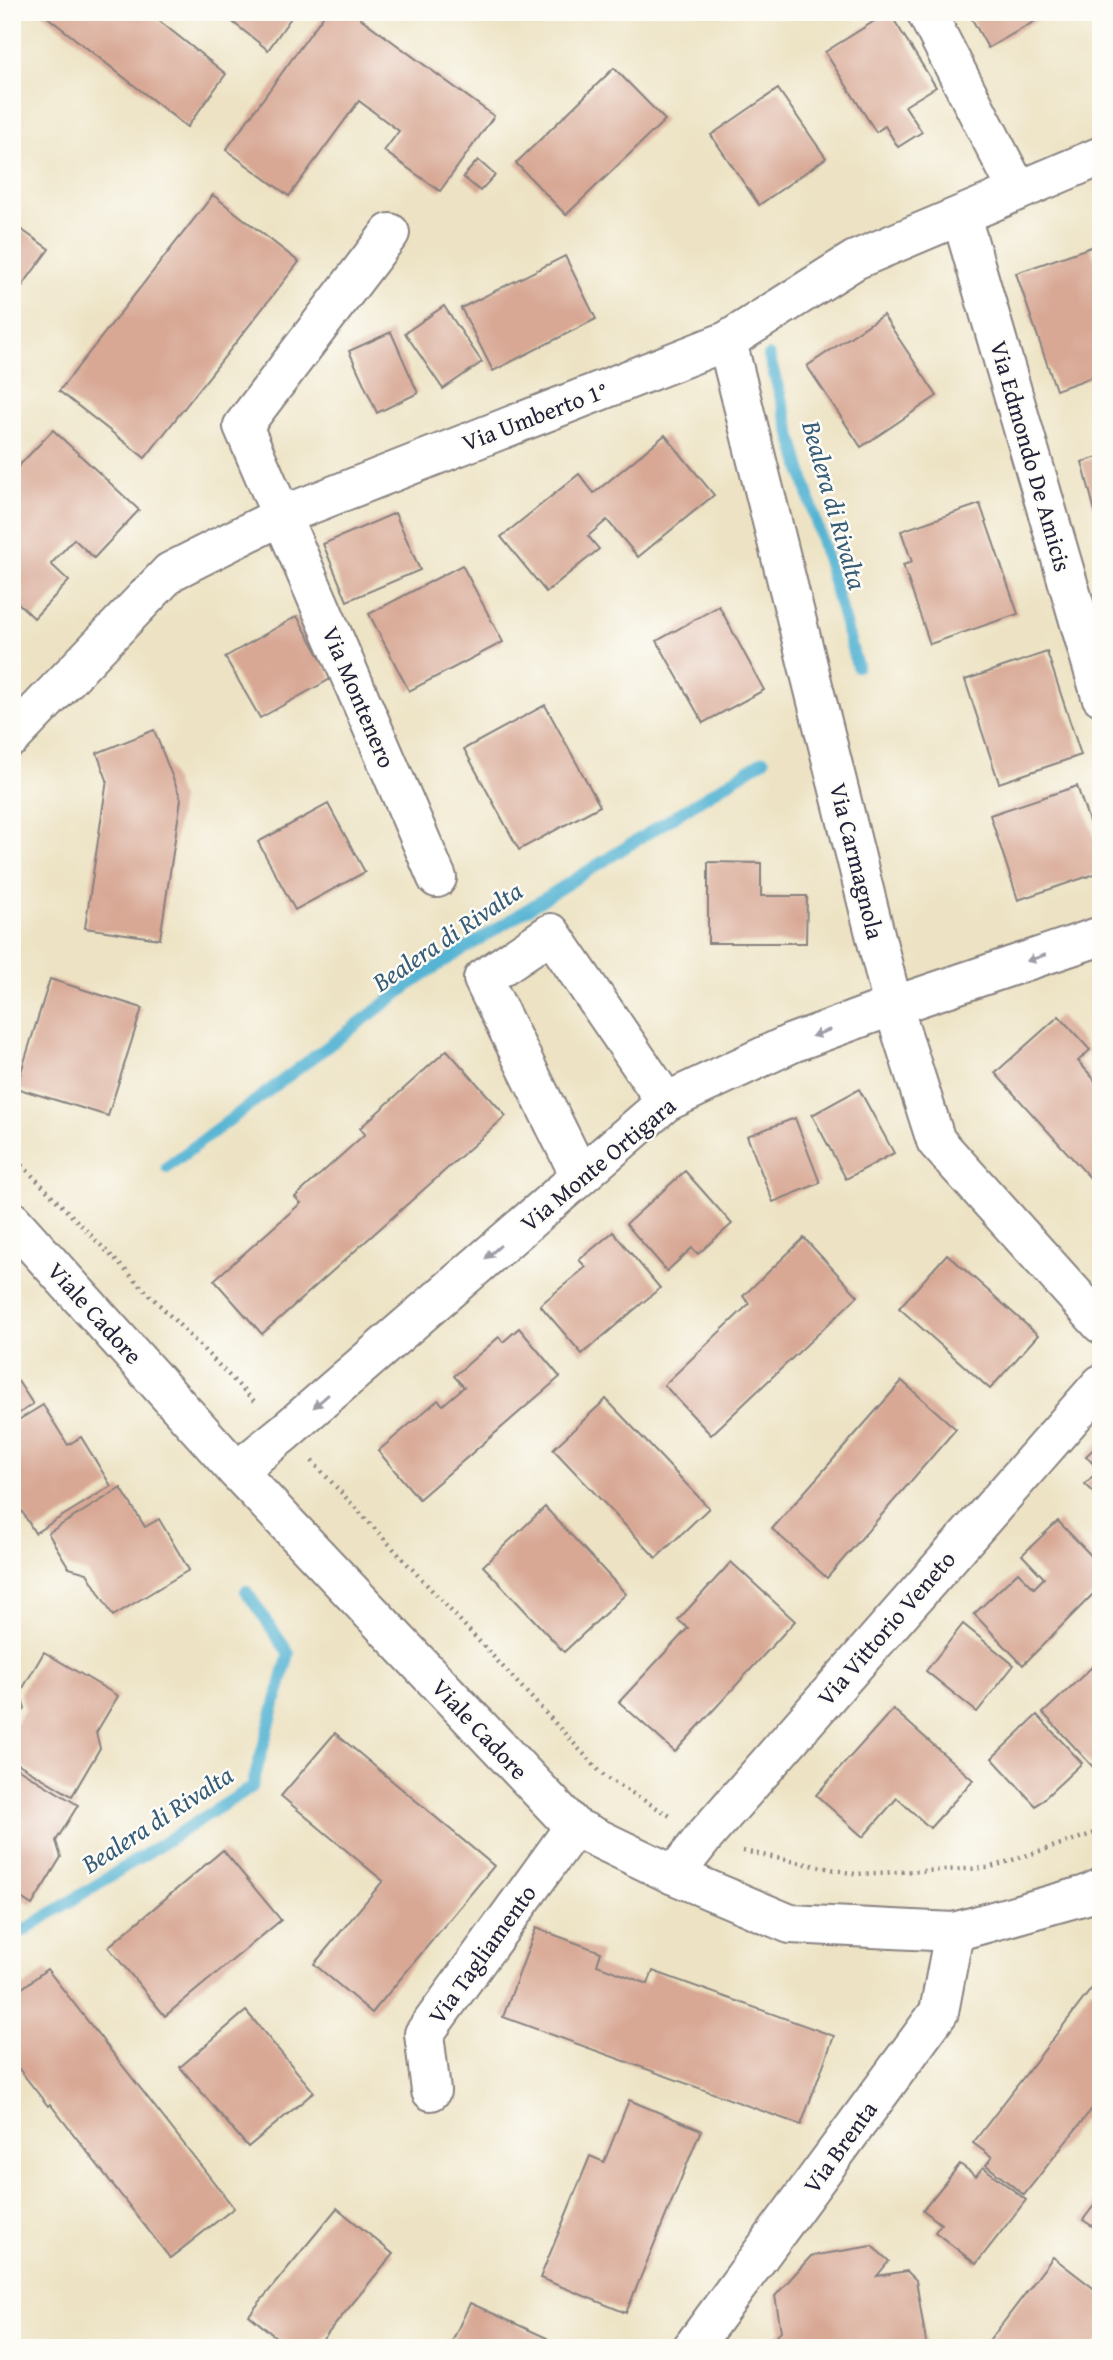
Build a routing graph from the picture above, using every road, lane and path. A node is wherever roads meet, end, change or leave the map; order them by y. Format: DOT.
graph roads {
  1 [pos="926,12"];
  2 [pos="1101,156"];
  3 [pos="1018,191"];
  4 [pos="961,216"];
  5 [pos="390,233"];
  6 [pos="727,341"];
  7 [pos="281,516"];
  8 [pos="1101,696"];
  9 [pos="12,737"];
  10 [pos="437,878"];
  11 [pos="1101,936"];
  12 [pos="893,1006"];
  13 [pos="666,1102"];
  14 [pos="12,1155"];
  15 [pos="580,1176"];
  16 [pos="12,1221"];
  17 [pos="1101,1324"];
  18 [pos="1101,1384"];
  19 [pos="285,1432"];
  20 [pos="237,1471"];
  21 [pos="574,1827"];
  22 [pos="1101,1831"];
  23 [pos="704,1837"];
  24 [pos="674,1875"];
  25 [pos="1101,1888"];
  26 [pos="954,1932"];
  27 [pos="431,2091"];
  28 [pos="692,2348"];
  1 -- 3 [label="street"];
  2 -- 3 [label="street, Via Umberto 1°"];
  3 -- 4 [label="street, Via Umberto 1°"];
  4 -- 6 [label="street, Via Umberto 1°"];
  4 -- 8 [label="street, Via Edmondo De Amicis"];
  5 -- 7 [label="street, Via Montenero"];
  6 -- 7 [label="street, Via Umberto 1°"];
  6 -- 12 [label="street, Via Carmagnola"];
  7 -- 9 [label="street, Via Umberto 1°"];
  7 -- 10 [label="street, Via Montenero"];
  11 -- 12 [label="street, Via Monte Ortigara, one-way"];
  12 -- 13 [label="street, Via Monte Ortigara, one-way"];
  12 -- 17 [label="street, Via Carmagnola"];
  13 -- 15 [label="street, Via Monte Ortigara"];
  13 -- 15 [label="street"];
  14 -- 19 [label="path"];
  15 -- 19 [label="street, Via Monte Ortigara, one-way"];
  16 -- 20 [label="street, Viale Cadore"];
  18 -- 23 [label="street, Via Vittorio Veneto"];
  19 -- 20 [label="street, Via Monte Ortigara"];
  19 -- 23 [label="path"];
  20 -- 21 [label="street, Viale Cadore"];
  21 -- 24 [label="street, Viale Cadore"];
  21 -- 27 [label="street, Via Tagliamento"];
  22 -- 23 [label="path"];
  23 -- 24 [label="street, Via Vittorio Veneto"];
  24 -- 26 [label="street, Viale Cadore"];
  25 -- 26 [label="street, Viale Cadore"];
  26 -- 28 [label="street, Via Brenta"];
}
